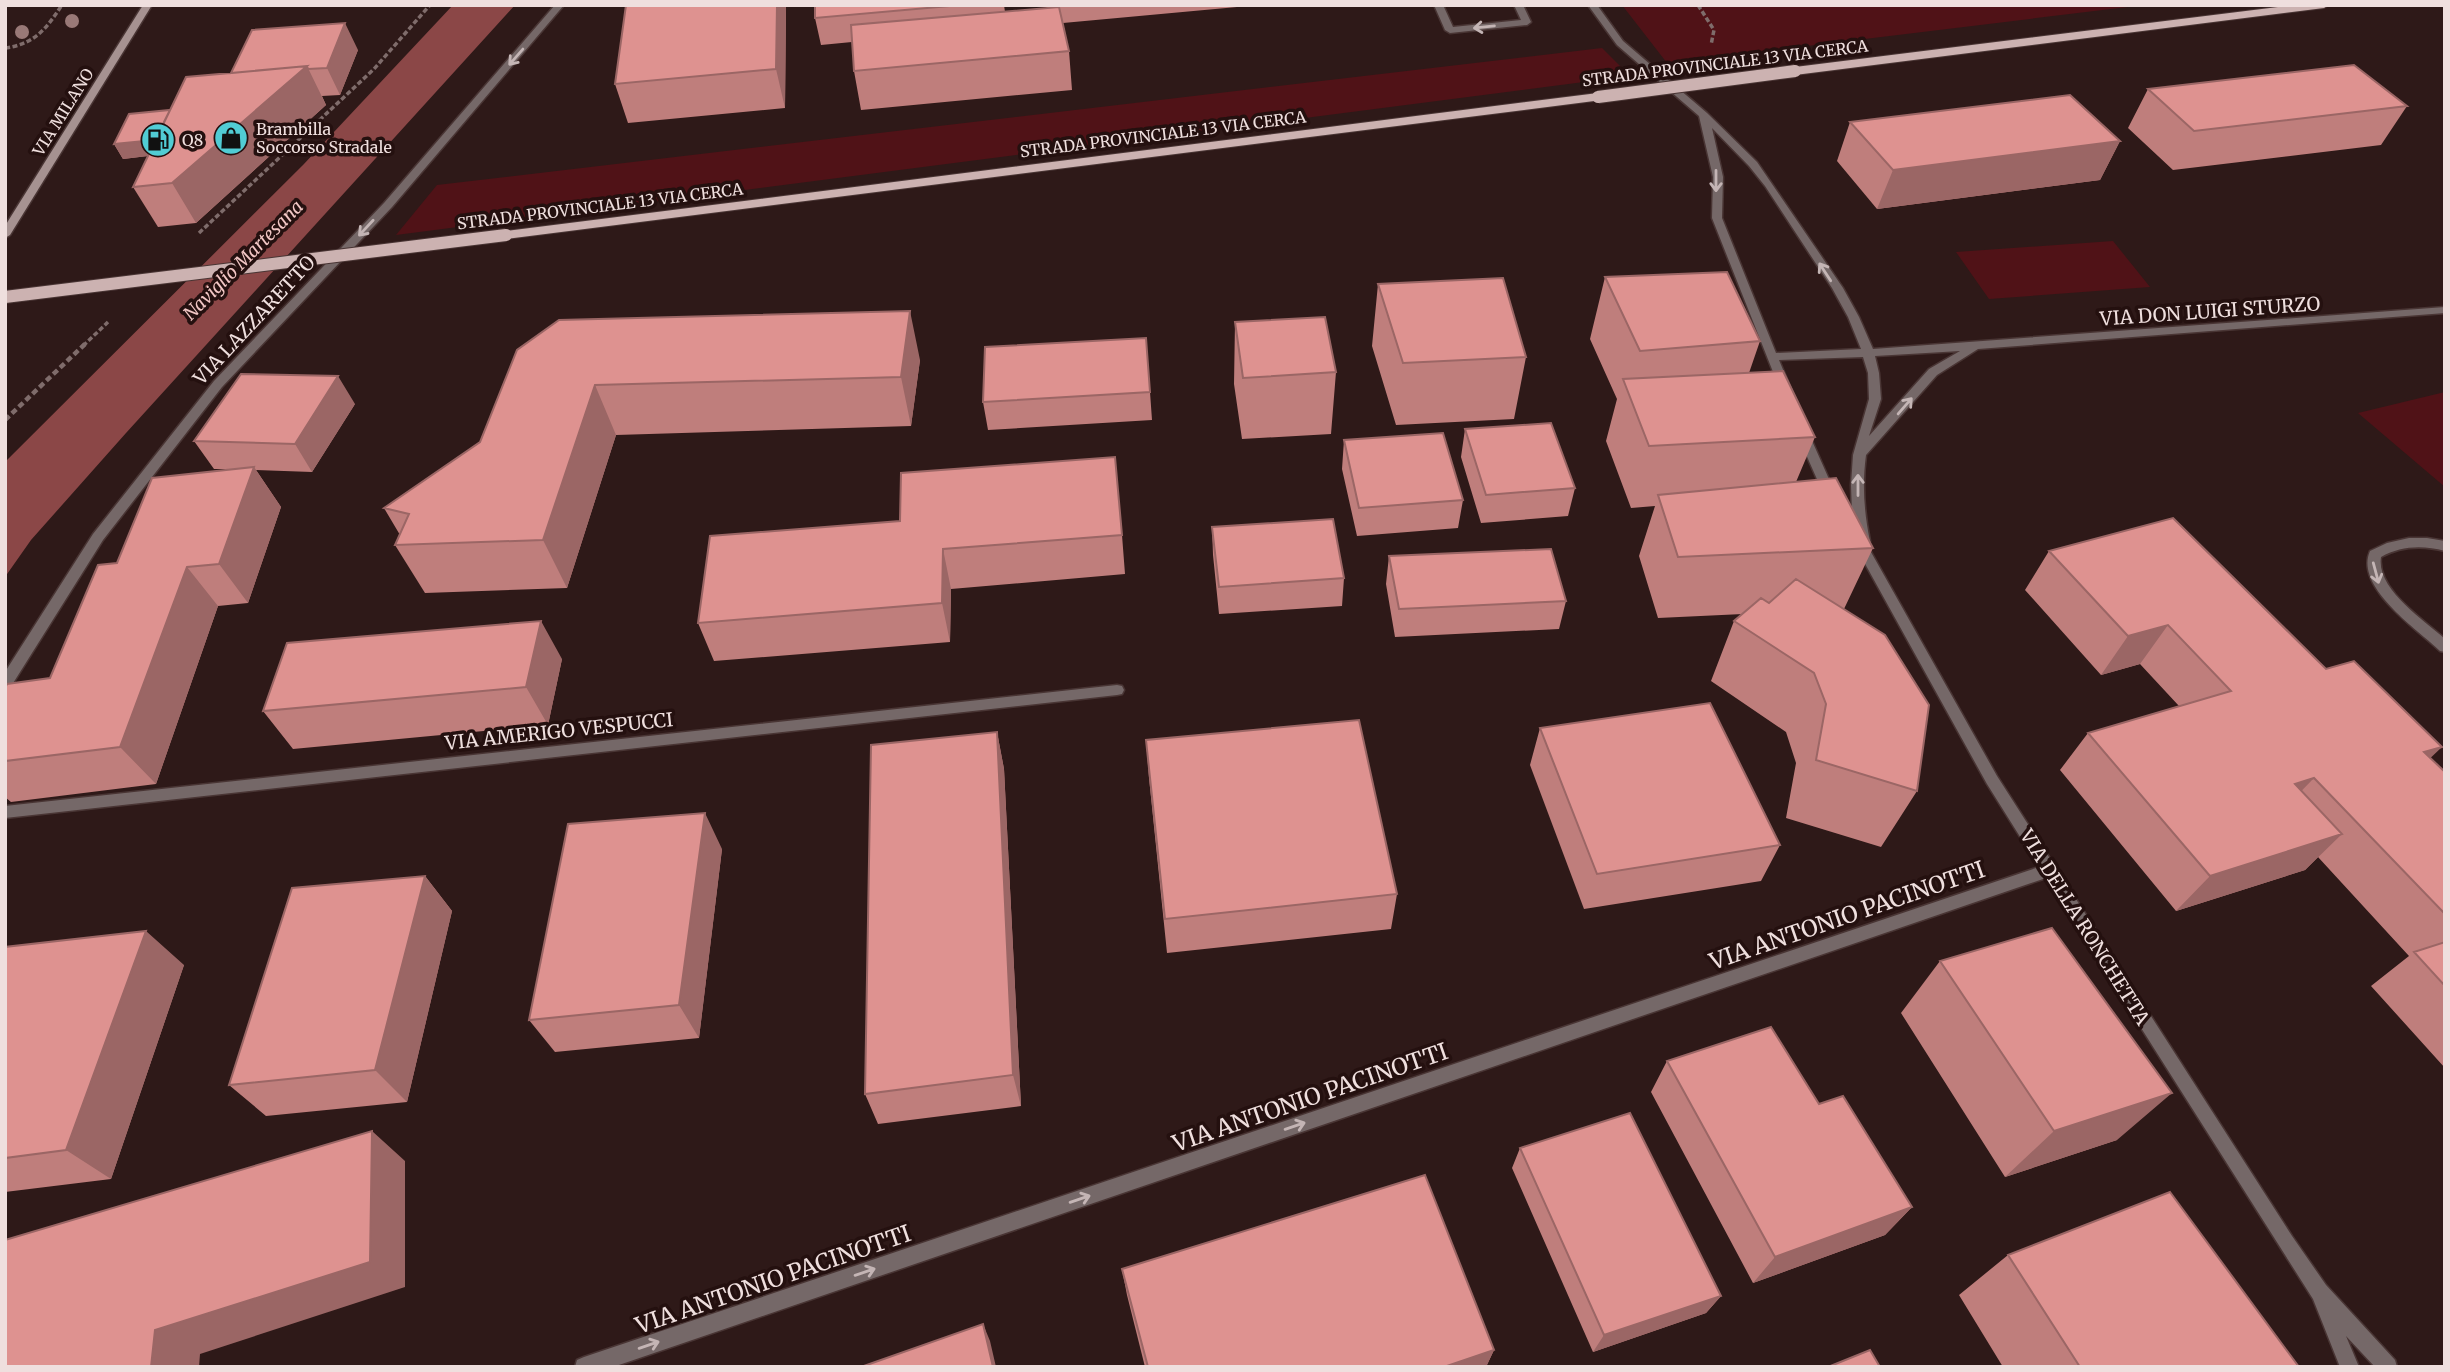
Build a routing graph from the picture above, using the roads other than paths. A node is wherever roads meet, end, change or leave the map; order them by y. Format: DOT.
graph roads {
  1 [pos="148,5"];
  2 [pos="561,5"];
  3 [pos="1438,5"];
  4 [pos="1518,5"];
  5 [pos="1592,5"];
  6 [pos="2324,5"];
  7 [pos="1703,115"];
  8 [pos="5,235"];
  9 [pos="5,297"];
  10 [pos="2445,310"];
  11 [pos="1977,346"];
  12 [pos="1869,353"];
  13 [pos="1772,356"];
  14 [pos="1792,407"];
  15 [pos="1797,419"];
  16 [pos="1859,456"];
  17 [pos="1836,507"];
  18 [pos="1846,523"];
  19 [pos="2445,546"];
  20 [pos="1867,552"];
  21 [pos="2445,648"];
  22 [pos="5,684"];
  23 [pos="1116,690"];
  24 [pos="5,811"];
  25 [pos="2050,870"];
  26 [pos="2319,1292"];
  27 [pos="584,1367"];
  28 [pos="2350,1367"];
  29 [pos="2388,1367"];
  1 -- 8 [label="street, VIA MILANO"];
  2 -- 22 [label="street, VIA LAZZARETTO, one-way"];
  4 -- 3 [label="street, one-way"];
  5 -- 7 [label="street, VIA DELLA RONCHETTA"];
  6 -- 9 [label="main road, STRADA PROVINCIALE 13 VIA CERCA, bridge"];
  12 -- 7 [label="street, VIA DELLA RONCHETTA, one-way"];
  7 -- 13 [label="street, one-way"];
  10 -- 11 [label="street, VIA DON LUIGI STURZO"];
  11 -- 12 [label="street, VIA DON LUIGI STURZO"];
  16 -- 11 [label="street, VIA DON LUIGI STURZO, one-way"];
  12 -- 13 [label="street, VIA DON LUIGI STURZO"];
  12 -- 16 [label="street, VIA DELLA RONCHETTA"];
  13 -- 14 [label="street"];
  15 -- 17 [label="street"];
  20 -- 16 [label="street, VIA DELLA RONCHETTA, one-way"];
  18 -- 20 [label="street, VIA DELLA RONCHETTA"];
  19 -- 21 [label="street, one-way"];
  20 -- 25 [label="street, VIA DELLA RONCHETTA"];
  23 -- 24 [label="street, VIA AMERIGO VESPUCCI"];
  25 -- 26 [label="street, VIA DELLA RONCHETTA"];
  27 -- 25 [label="street, VIA ANTONIO PACINOTTI, one-way"];
  26 -- 28 [label="street, VIA DELLA RONCHETTA"];
  26 -- 29 [label="street, VIA DELLA RONCHETTA"];
}
